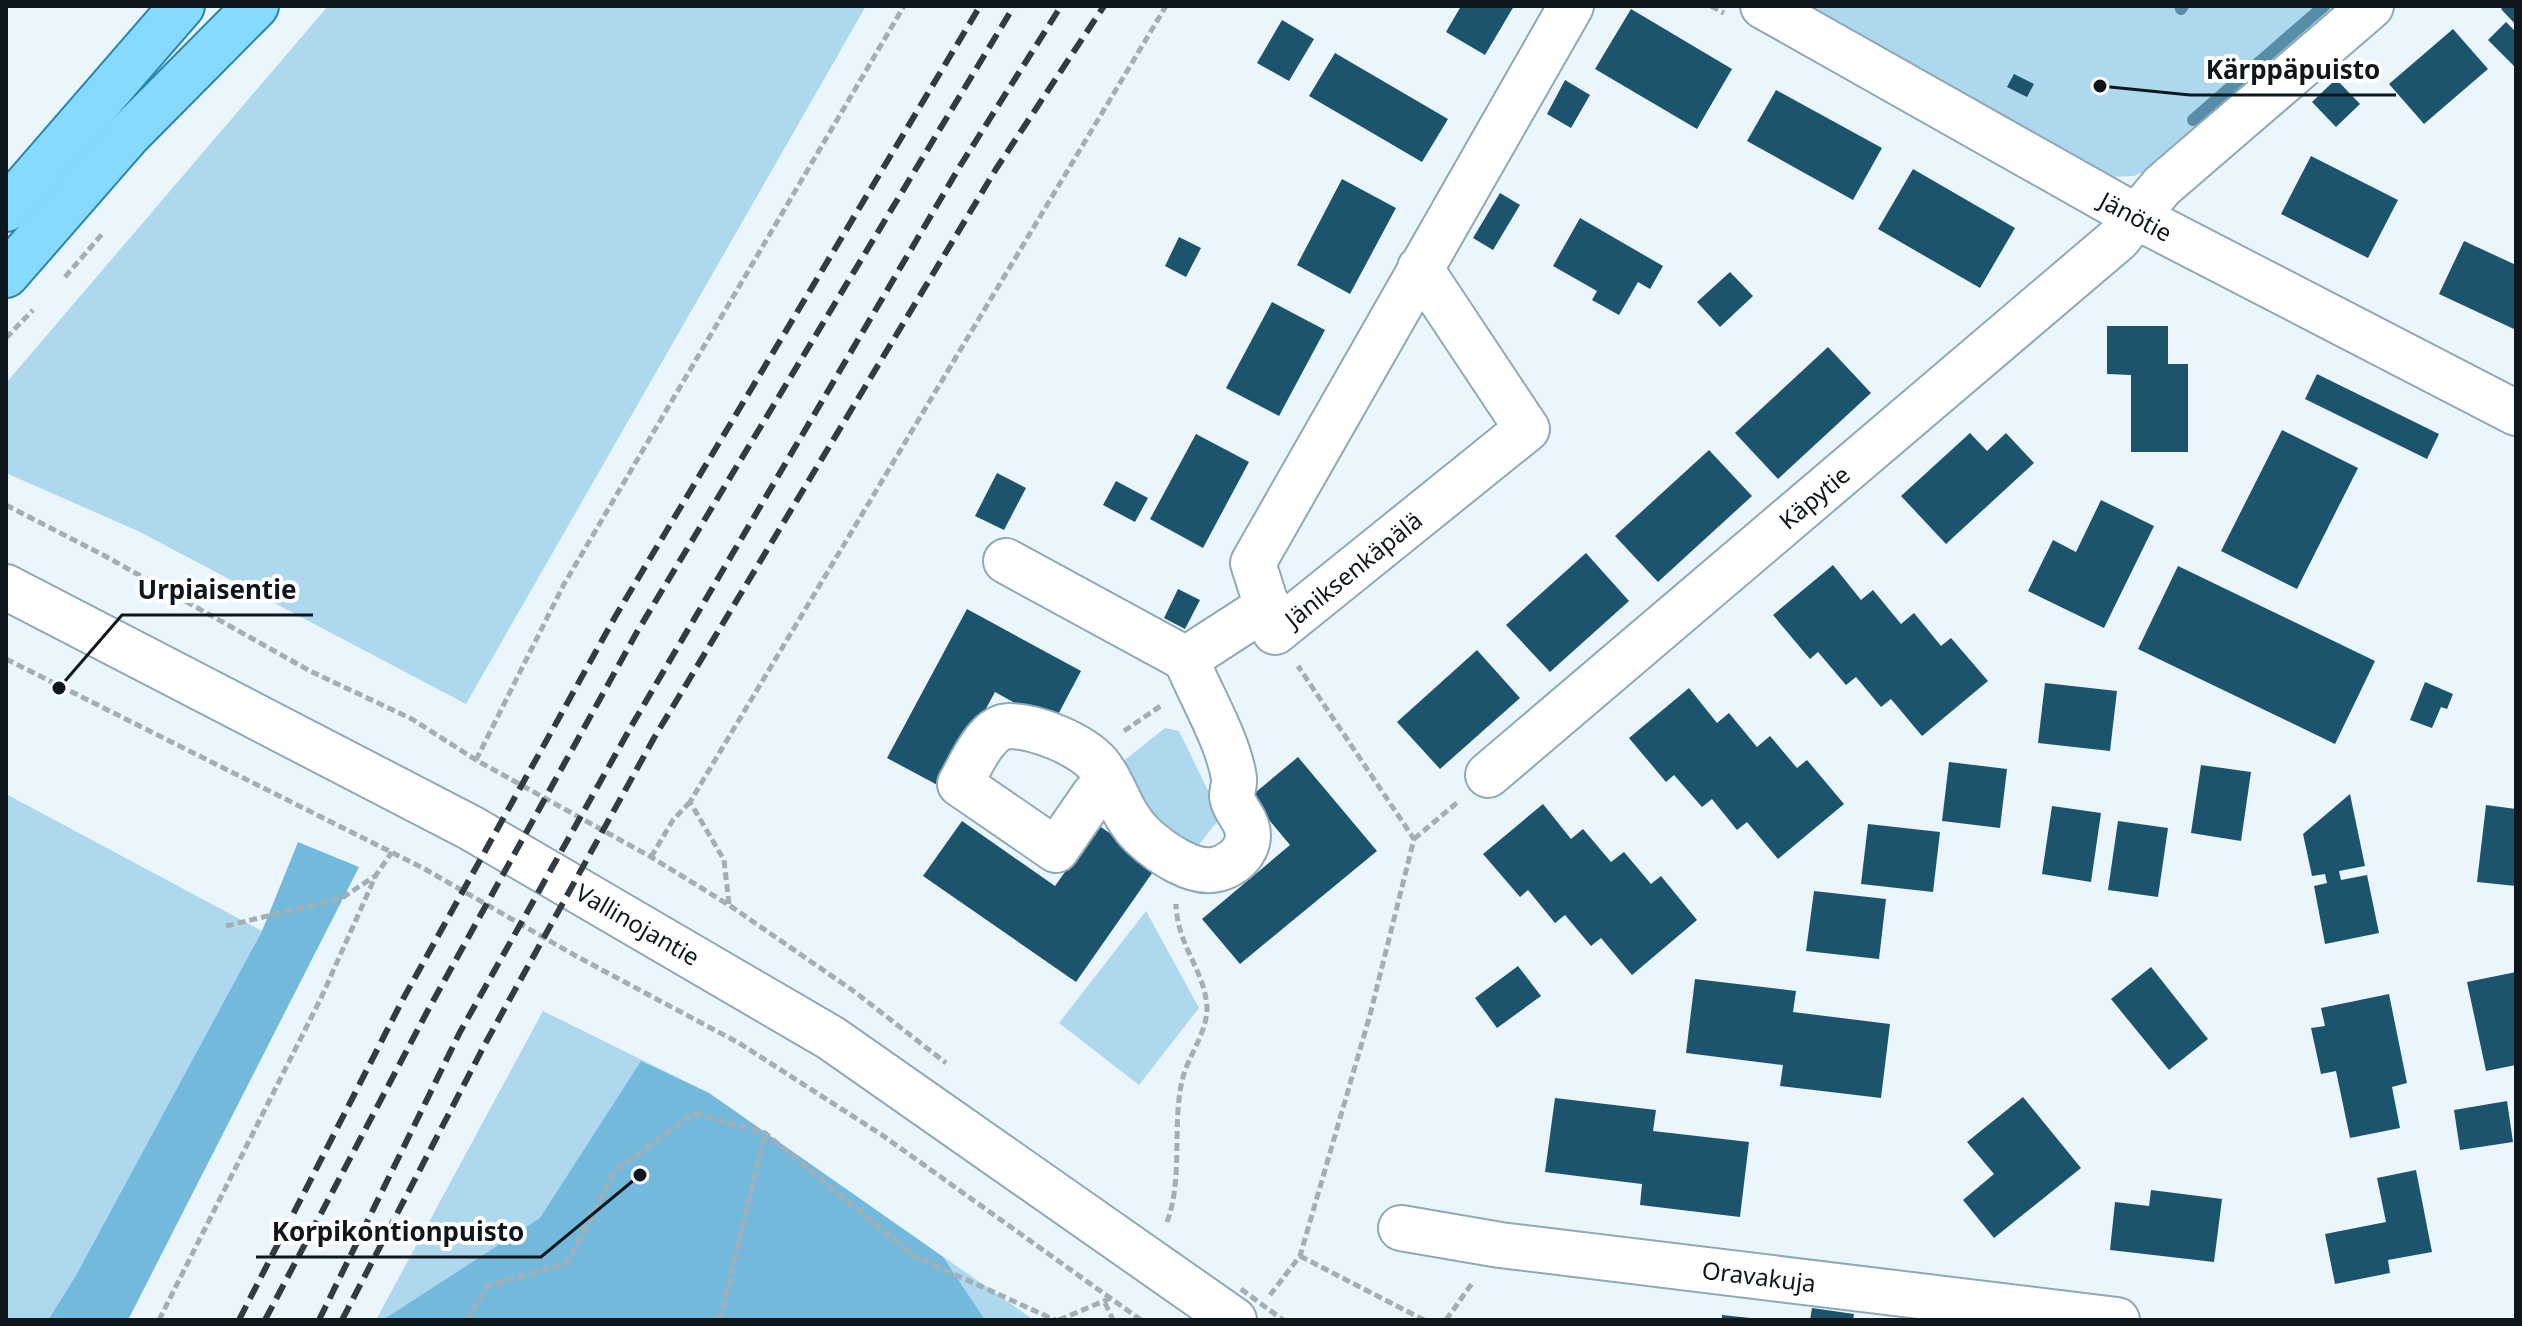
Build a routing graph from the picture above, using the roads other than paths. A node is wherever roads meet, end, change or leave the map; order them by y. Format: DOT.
graph roads {
  1 [pos="182,6"];
  2 [pos="256,6"];
  3 [pos="1571,6"];
  4 [pos="1763,6"];
  5 [pos="2371,6"];
  6 [pos="6,209"];
  7 [pos="2137,217"];
  8 [pos="1420,268"];
  9 [pos="6,275"];
  10 [pos="2516,413"];
  11 [pos="1006,561"];
  12 [pos="6,587"];
  13 [pos="1272,619"];
  14 [pos="1190,670"];
  15 [pos="1098,771"];
  16 [pos="1488,775"];
  17 [pos="1401,1228"];
  18 [pos="1233,1307"];
  19 [pos="2117,1320"];
  1 -- 6 [label="main road"];
  2 -- 9 [label="main road"];
  3 -- 8 [label="street, Jäniksenkäpälä"];
  4 -- 7 [label="street, Jänötie"];
  5 -- 7 [label="street, Käpytie"];
  7 -- 10 [label="street, Jänötie"];
  7 -- 16 [label="street, Käpytie"];
  8 -- 13 [label="street, Jäniksenkäpälä"];
  8 -- 13 [label="street, Jäniksenkäpälä"];
  11 -- 14 [label="street"];
  12 -- 18 [label="street, Vallinojantie"];
  13 -- 14 [label="street"];
  14 -- 15 [label="street"];
  17 -- 19 [label="street, Oravakuja"];
}
